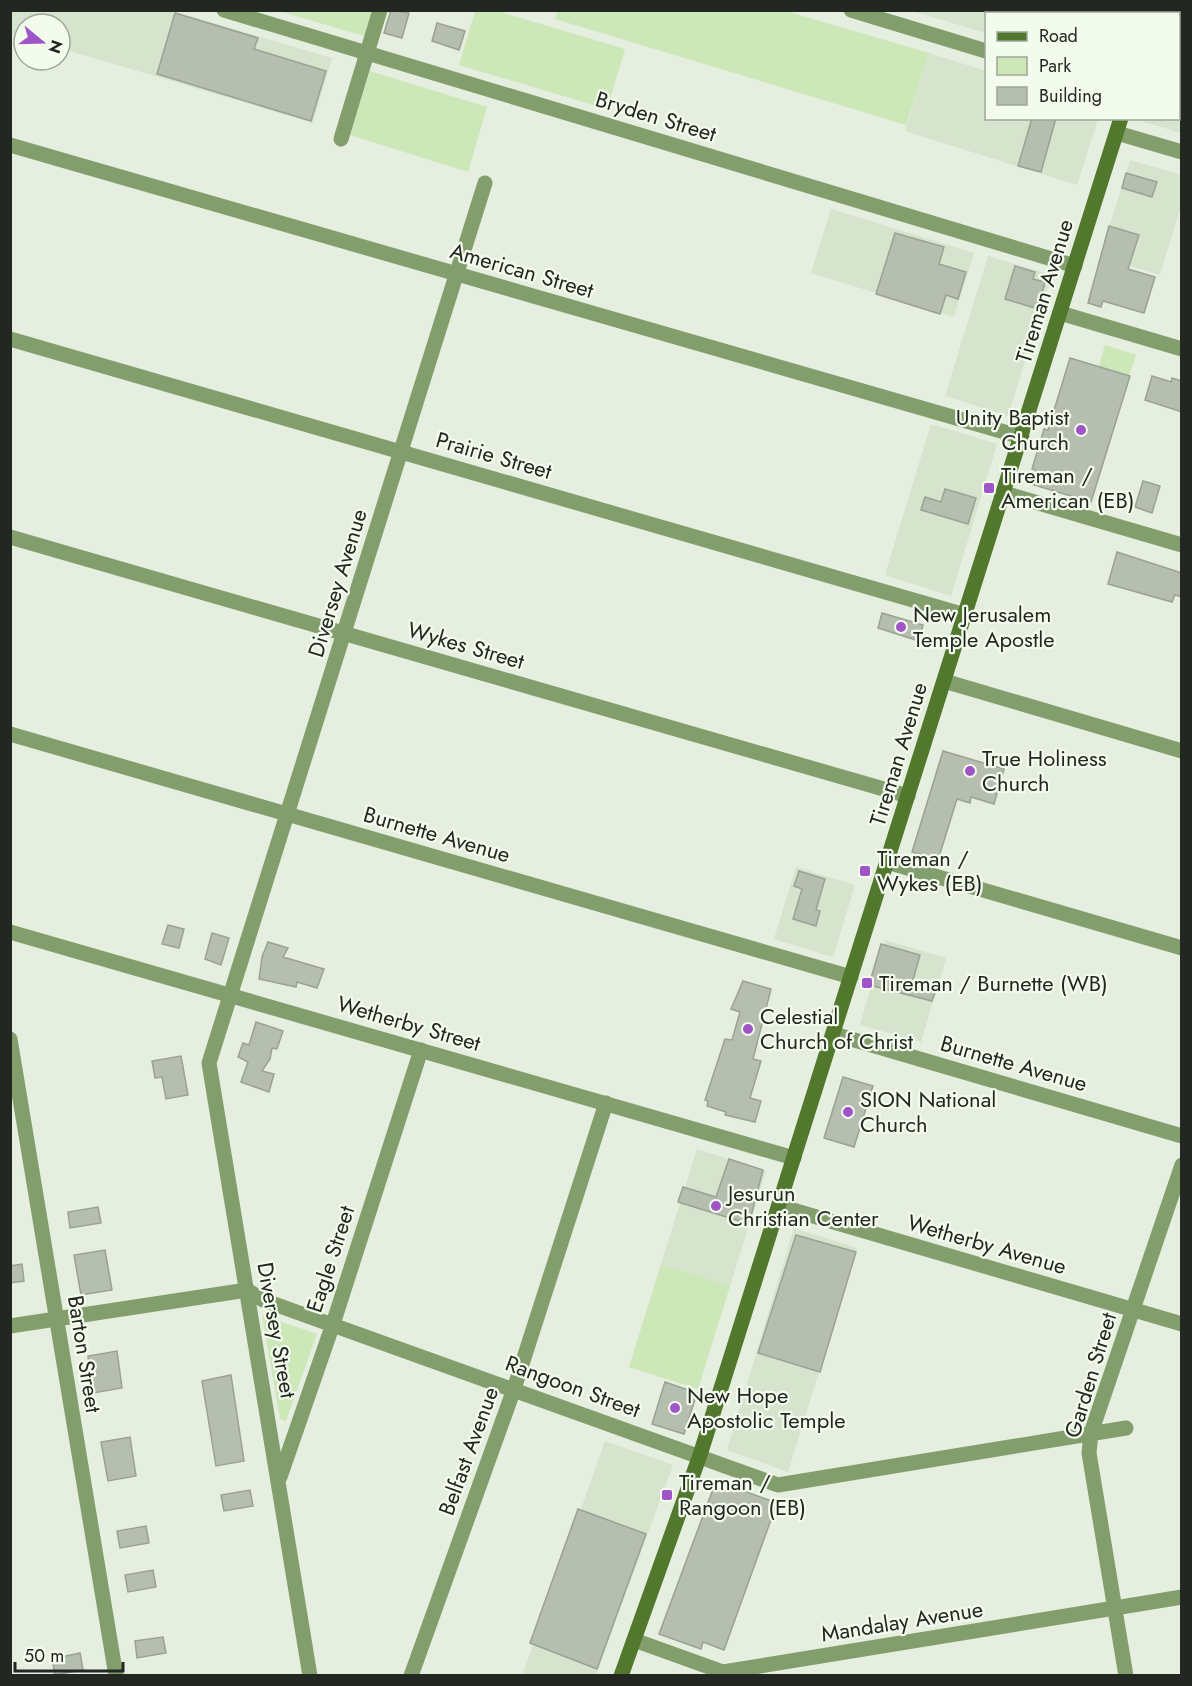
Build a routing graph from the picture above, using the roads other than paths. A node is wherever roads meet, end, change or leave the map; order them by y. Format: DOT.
graph roads {
  1 [pos="224,10"];
  2 [pos="380,10"];
  3 [pos="851,10"];
  4 [pos="985,50"];
  5 [pos="367,54"];
  6 [pos="1119,126"];
  7 [pos="341,140"];
  8 [pos="10,145"];
  9 [pos="1182,152"];
  10 [pos="485,183"];
  11 [pos="1075,266"];
  12 [pos="458,274"];
  13 [pos="1060,313"];
  14 [pos="10,339"];
  15 [pos="1182,349"];
  16 [pos="1022,437"];
  17 [pos="402,452"];
  18 [pos="1004,493"];
  19 [pos="10,537"];
  20 [pos="1182,545"];
  21 [pos="965,615"];
  22 [pos="344,634"];
  23 [pos="944,681"];
  24 [pos="10,734"];
  25 [pos="1182,751"];
  26 [pos="908,796"];
  27 [pos="288,814"];
  28 [pos="888,861"];
  29 [pos="10,932"];
  30 [pos="1182,948"];
  31 [pos="851,977"];
  32 [pos="230,995"];
  33 [pos="834,1034"];
  34 [pos="10,1039"];
  35 [pos="420,1050"];
  36 [pos="606,1103"];
  37 [pos="1182,1136"];
  38 [pos="794,1158"];
  39 [pos="1182,1165"];
  40 [pos="779,1206"];
  41 [pos="247,1290"];
  42 [pos="1133,1310"];
  43 [pos="56,1319"];
  44 [pos="333,1324"];
  45 [pos="1182,1324"];
  46 [pos="10,1326"];
  47 [pos="514,1389"];
  48 [pos="1126,1428"];
  49 [pos="1091,1433"];
  50 [pos="700,1455"];
  51 [pos="279,1480"];
  52 [pos="1182,1597"];
  53 [pos="1114,1608"];
  54 [pos="634,1640"];
  55 [pos="116,1676"];
  56 [pos="310,1676"];
  57 [pos="411,1676"];
  58 [pos="621,1676"];
  59 [pos="1126,1676"];
  1 -- 5 [label="street, Bryden Street"];
  2 -- 5 [label="street"];
  3 -- 4 [label="street"];
  5 -- 7 [label="street"];
  5 -- 11 [label="street, Bryden Street"];
  6 -- 9 [label="street"];
  6 -- 11 [label="street, Tireman Avenue"];
  8 -- 12 [label="street, American Street"];
  10 -- 12 [label="street, Diversey Avenue"];
  11 -- 13 [label="street, Tireman Avenue"];
  12 -- 16 [label="street, American Street"];
  12 -- 17 [label="street, Diversey Avenue"];
  13 -- 15 [label="street"];
  13 -- 16 [label="street, Tireman Avenue"];
  14 -- 17 [label="street, Prairie Street"];
  16 -- 18 [label="street, Tireman Avenue"];
  17 -- 21 [label="street, Prairie Street"];
  17 -- 22 [label="street, Diversey Avenue"];
  18 -- 20 [label="street"];
  18 -- 21 [label="street, Tireman Avenue"];
  19 -- 22 [label="street, Wykes Street"];
  21 -- 23 [label="street, Tireman Avenue"];
  22 -- 26 [label="street, Wykes Street"];
  22 -- 27 [label="street, Diversey Avenue"];
  23 -- 25 [label="street"];
  23 -- 26 [label="street, Tireman Avenue"];
  24 -- 27 [label="street, Burnette Avenue"];
  26 -- 28 [label="street, Tireman Avenue"];
  27 -- 31 [label="street, Burnette Avenue"];
  27 -- 32 [label="street, Diversey Avenue"];
  28 -- 30 [label="street"];
  28 -- 31 [label="street, Tireman Avenue"];
  29 -- 32 [label="street, Wetherby Street"];
  31 -- 33 [label="street, Tireman Avenue"];
  32 -- 35 [label="street, Wetherby Street"];
  32 -- 41 [label="street, Diversey Street"];
  33 -- 37 [label="street, Burnette Avenue"];
  33 -- 38 [label="street, Tireman Avenue"];
  34 -- 43 [label="street, Barton Street"];
  35 -- 36 [label="street, Wetherby Street"];
  35 -- 44 [label="street, Eagle Street"];
  36 -- 38 [label="street, Wetherby Street"];
  36 -- 47 [label="street, Belfast Avenue"];
  38 -- 40 [label="street, Tireman Avenue"];
  39 -- 42 [label="street, Garden Street"];
  40 -- 42 [label="street, Wetherby Avenue"];
  40 -- 50 [label="street, Tireman Avenue"];
  41 -- 43 [label="street"];
  41 -- 44 [label="street, Rangoon Street"];
  41 -- 51 [label="street, Diversey Street"];
  42 -- 45 [label="street, Wetherby Avenue"];
  42 -- 49 [label="street, Garden Street"];
  43 -- 46 [label="street"];
  43 -- 55 [label="street, Barton Street"];
  44 -- 47 [label="street, Rangoon Street"];
  44 -- 51 [label="street, Eagle Street"];
  47 -- 50 [label="street, Rangoon Street"];
  47 -- 57 [label="street, Belfast Avenue"];
  48 -- 49 [label="street, Rangoon Street"];
  49 -- 50 [label="street, Rangoon Street"];
  49 -- 53 [label="street, Garden Street"];
  50 -- 54 [label="street, Tireman Avenue"];
  51 -- 56 [label="street, Diversey Street"];
  52 -- 53 [label="street, Mandalay Avenue"];
  53 -- 54 [label="street, Mandalay Avenue"];
  53 -- 59 [label="street, Garden Street"];
  54 -- 58 [label="street, Tireman Avenue"];
}
